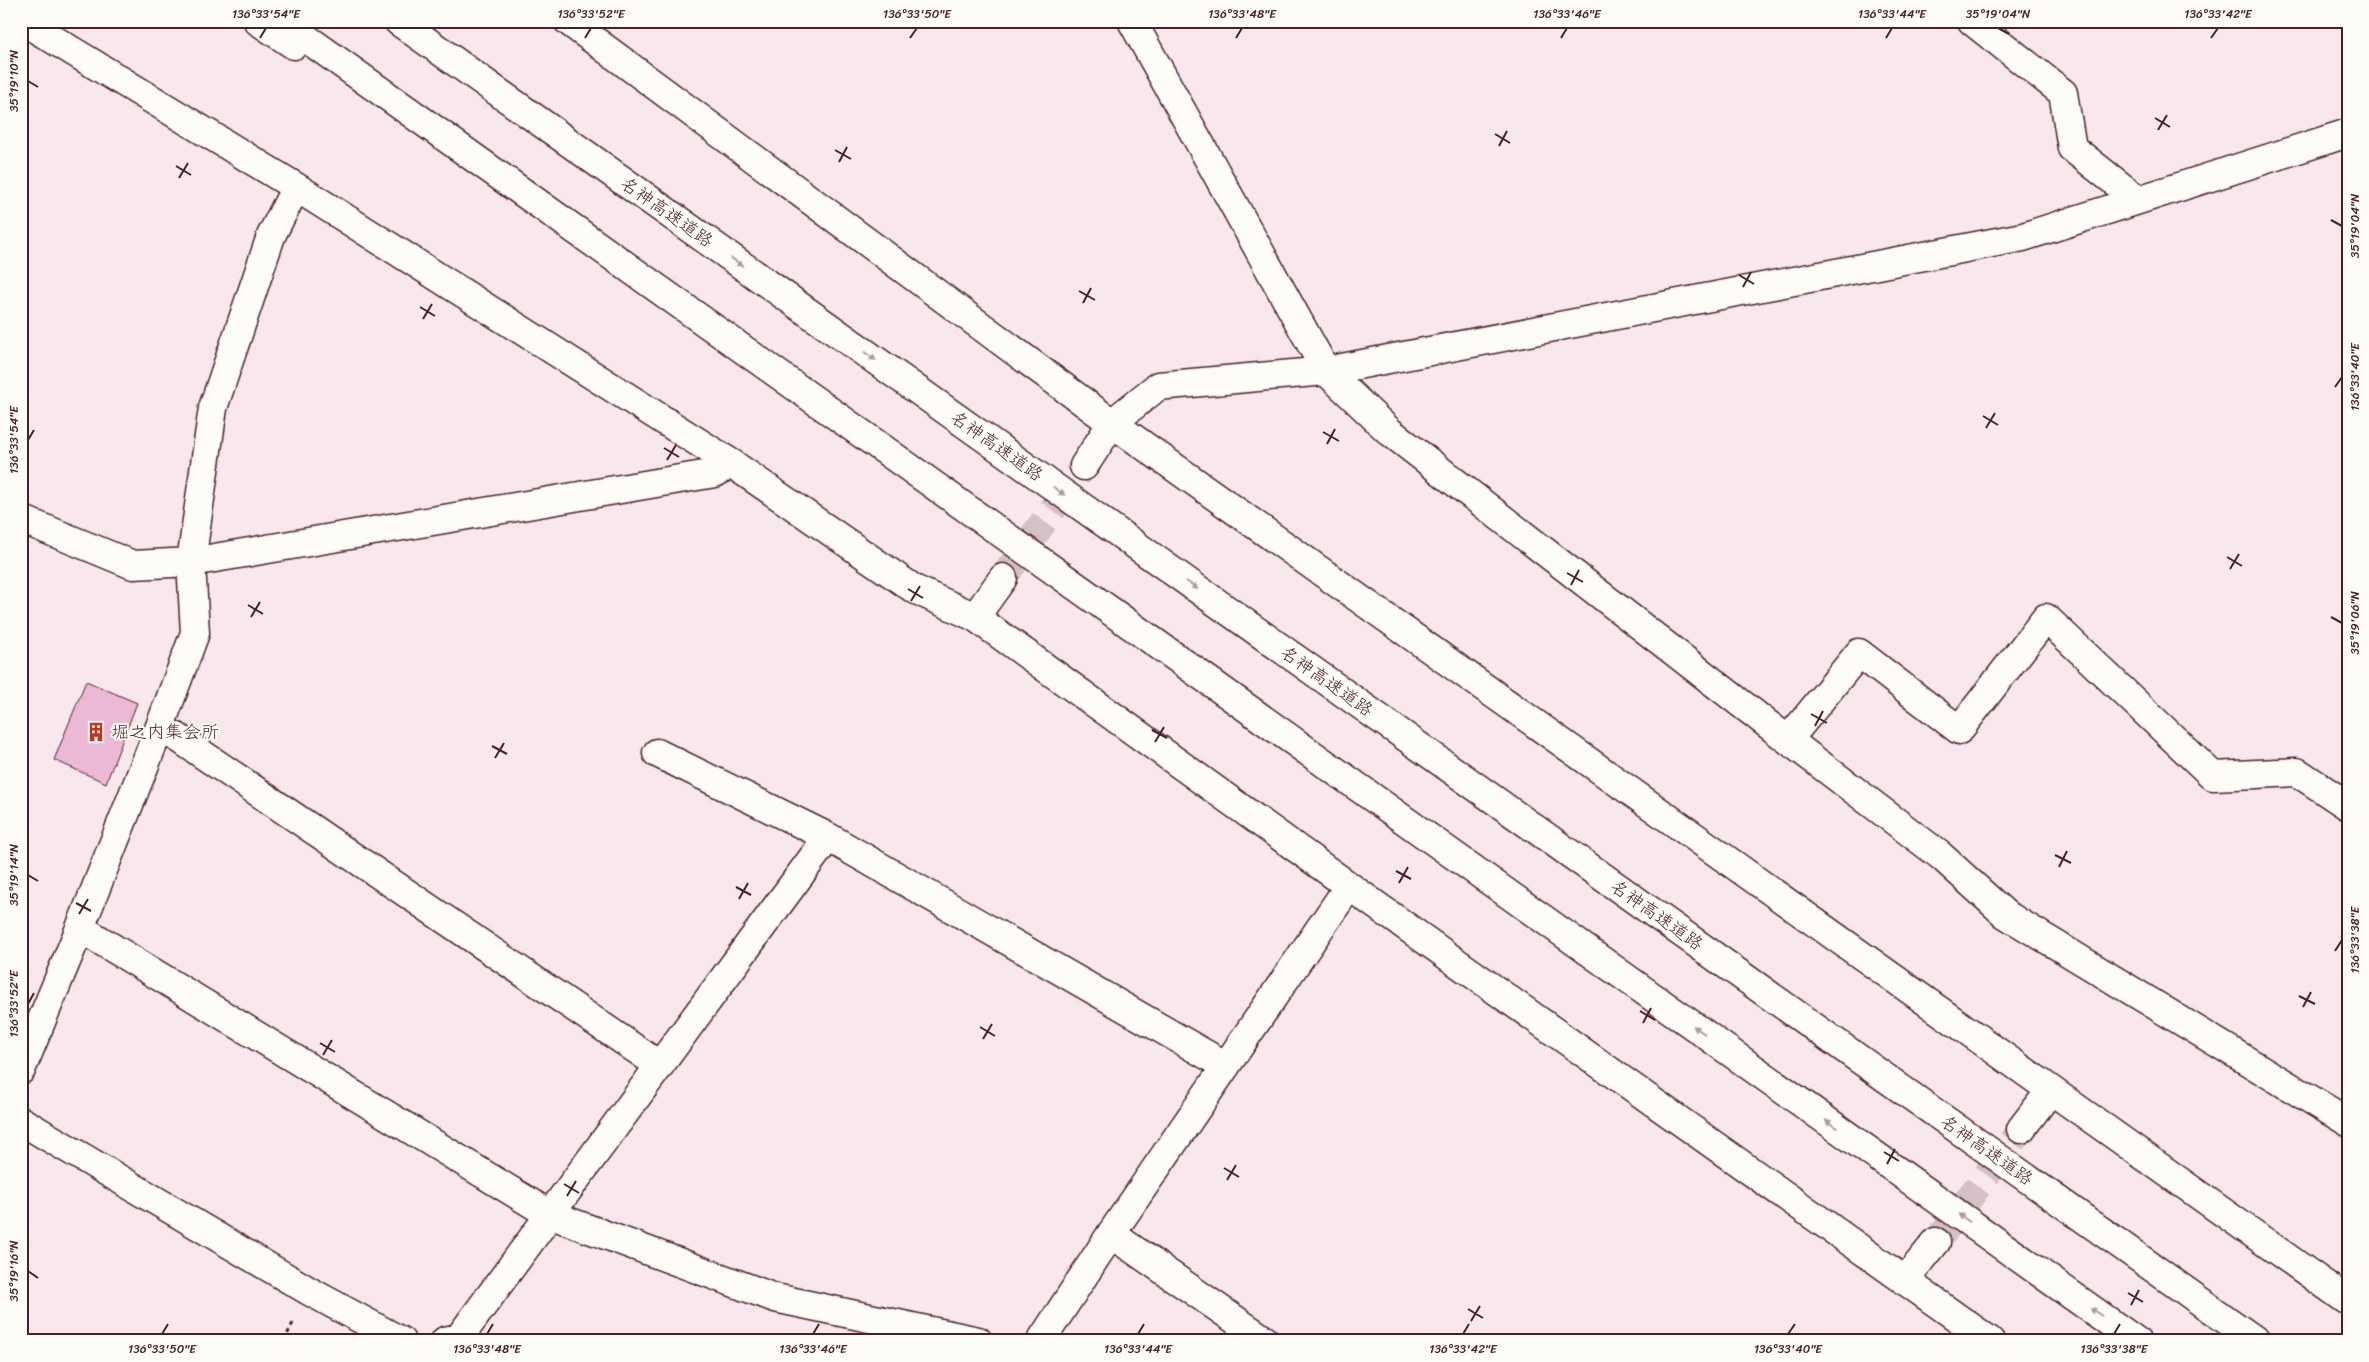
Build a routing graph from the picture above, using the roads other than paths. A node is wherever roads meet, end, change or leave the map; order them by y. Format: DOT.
graph roads {
  1 [pos="23,21"];
  2 [pos="258,21"];
  3 [pos="282,21"];
  4 [pos="398,21"];
  5 [pos="425,21"];
  6 [pos="1132,21"];
  7 [pos="1972,21"];
  8 [pos="572,23"];
  9 [pos="2348,133"];
  10 [pos="584,153"];
  11 [pos="296,187"];
  12 [pos="516,188"];
  13 [pos="2138,200"];
  14 [pos="1326,370"];
  15 [pos="1112,423"];
  16 [pos="731,462"];
  17 [pos="1084,466"];
  18 [pos="21,519"];
  19 [pos="191,562"];
  20 [pos="1003,578"];
  21 [pos="975,617"];
  22 [pos="159,730"];
  23 [pos="1788,740"];
  24 [pos="657,753"];
  25 [pos="2348,806"];
  26 [pos="828,837"];
  27 [pos="1349,886"];
  28 [pos="80,928"];
  29 [pos="659,1065"];
  30 [pos="1226,1066"];
  31 [pos="21,1070"];
  32 [pos="2051,1090"];
  33 [pos="21,1121"];
  34 [pos="2348,1122"];
  35 [pos="2021,1129"];
  36 [pos="549,1214"];
  37 [pos="1111,1234"];
  38 [pos="1936,1242"];
  39 [pos="1905,1280"];
  40 [pos="2348,1301"];
  41 [pos="1985,1340"];
  42 [pos="401,1341"];
  43 [pos="445,1341"];
  44 [pos="978,1341"];
  45 [pos="1041,1341"];
  46 [pos="1266,1341"];
  47 [pos="2136,1341"];
  48 [pos="2256,1341"];
  1 -- 11 [label="main road"];
  2 -- 12 [label="main road"];
  3 -- 12 [label="main road"];
  4 -- 10 [label="main road, 名神高速道路"];
  5 -- 10 [label="main road"];
  6 -- 14 [label="main road"];
  7 -- 13 [label="main road"];
  8 -- 15 [label="main road"];
  9 -- 13 [label="main road"];
  10 -- 48 [label="main road, 名神高速道路, one-way"];
  11 -- 16 [label="main road"];
  11 -- 19 [label="main road"];
  47 -- 12 [label="main road, one-way"];
  13 -- 14 [label="main road"];
  14 -- 15 [label="main road"];
  14 -- 23 [label="main road"];
  15 -- 17 [label="main road"];
  15 -- 32 [label="main road"];
  16 -- 19 [label="main road"];
  16 -- 21 [label="main road"];
  18 -- 19 [label="main road"];
  19 -- 22 [label="main road"];
  20 -- 21 [label="main road"];
  21 -- 27 [label="main road"];
  22 -- 28 [label="main road"];
  22 -- 29 [label="main road"];
  23 -- 25 [label="main road"];
  23 -- 34 [label="main road"];
  24 -- 26 [label="main road"];
  26 -- 29 [label="main road"];
  26 -- 30 [label="main road"];
  27 -- 30 [label="main road"];
  27 -- 39 [label="main road"];
  28 -- 31 [label="main road"];
  28 -- 36 [label="main road"];
  29 -- 36 [label="main road"];
  30 -- 37 [label="main road"];
  32 -- 35 [label="main road"];
  32 -- 40 [label="main road"];
  33 -- 42 [label="main road"];
  36 -- 43 [label="main road"];
  36 -- 44 [label="main road"];
  37 -- 45 [label="main road"];
  37 -- 46 [label="main road"];
  38 -- 39 [label="main road"];
  39 -- 41 [label="main road"];
}
